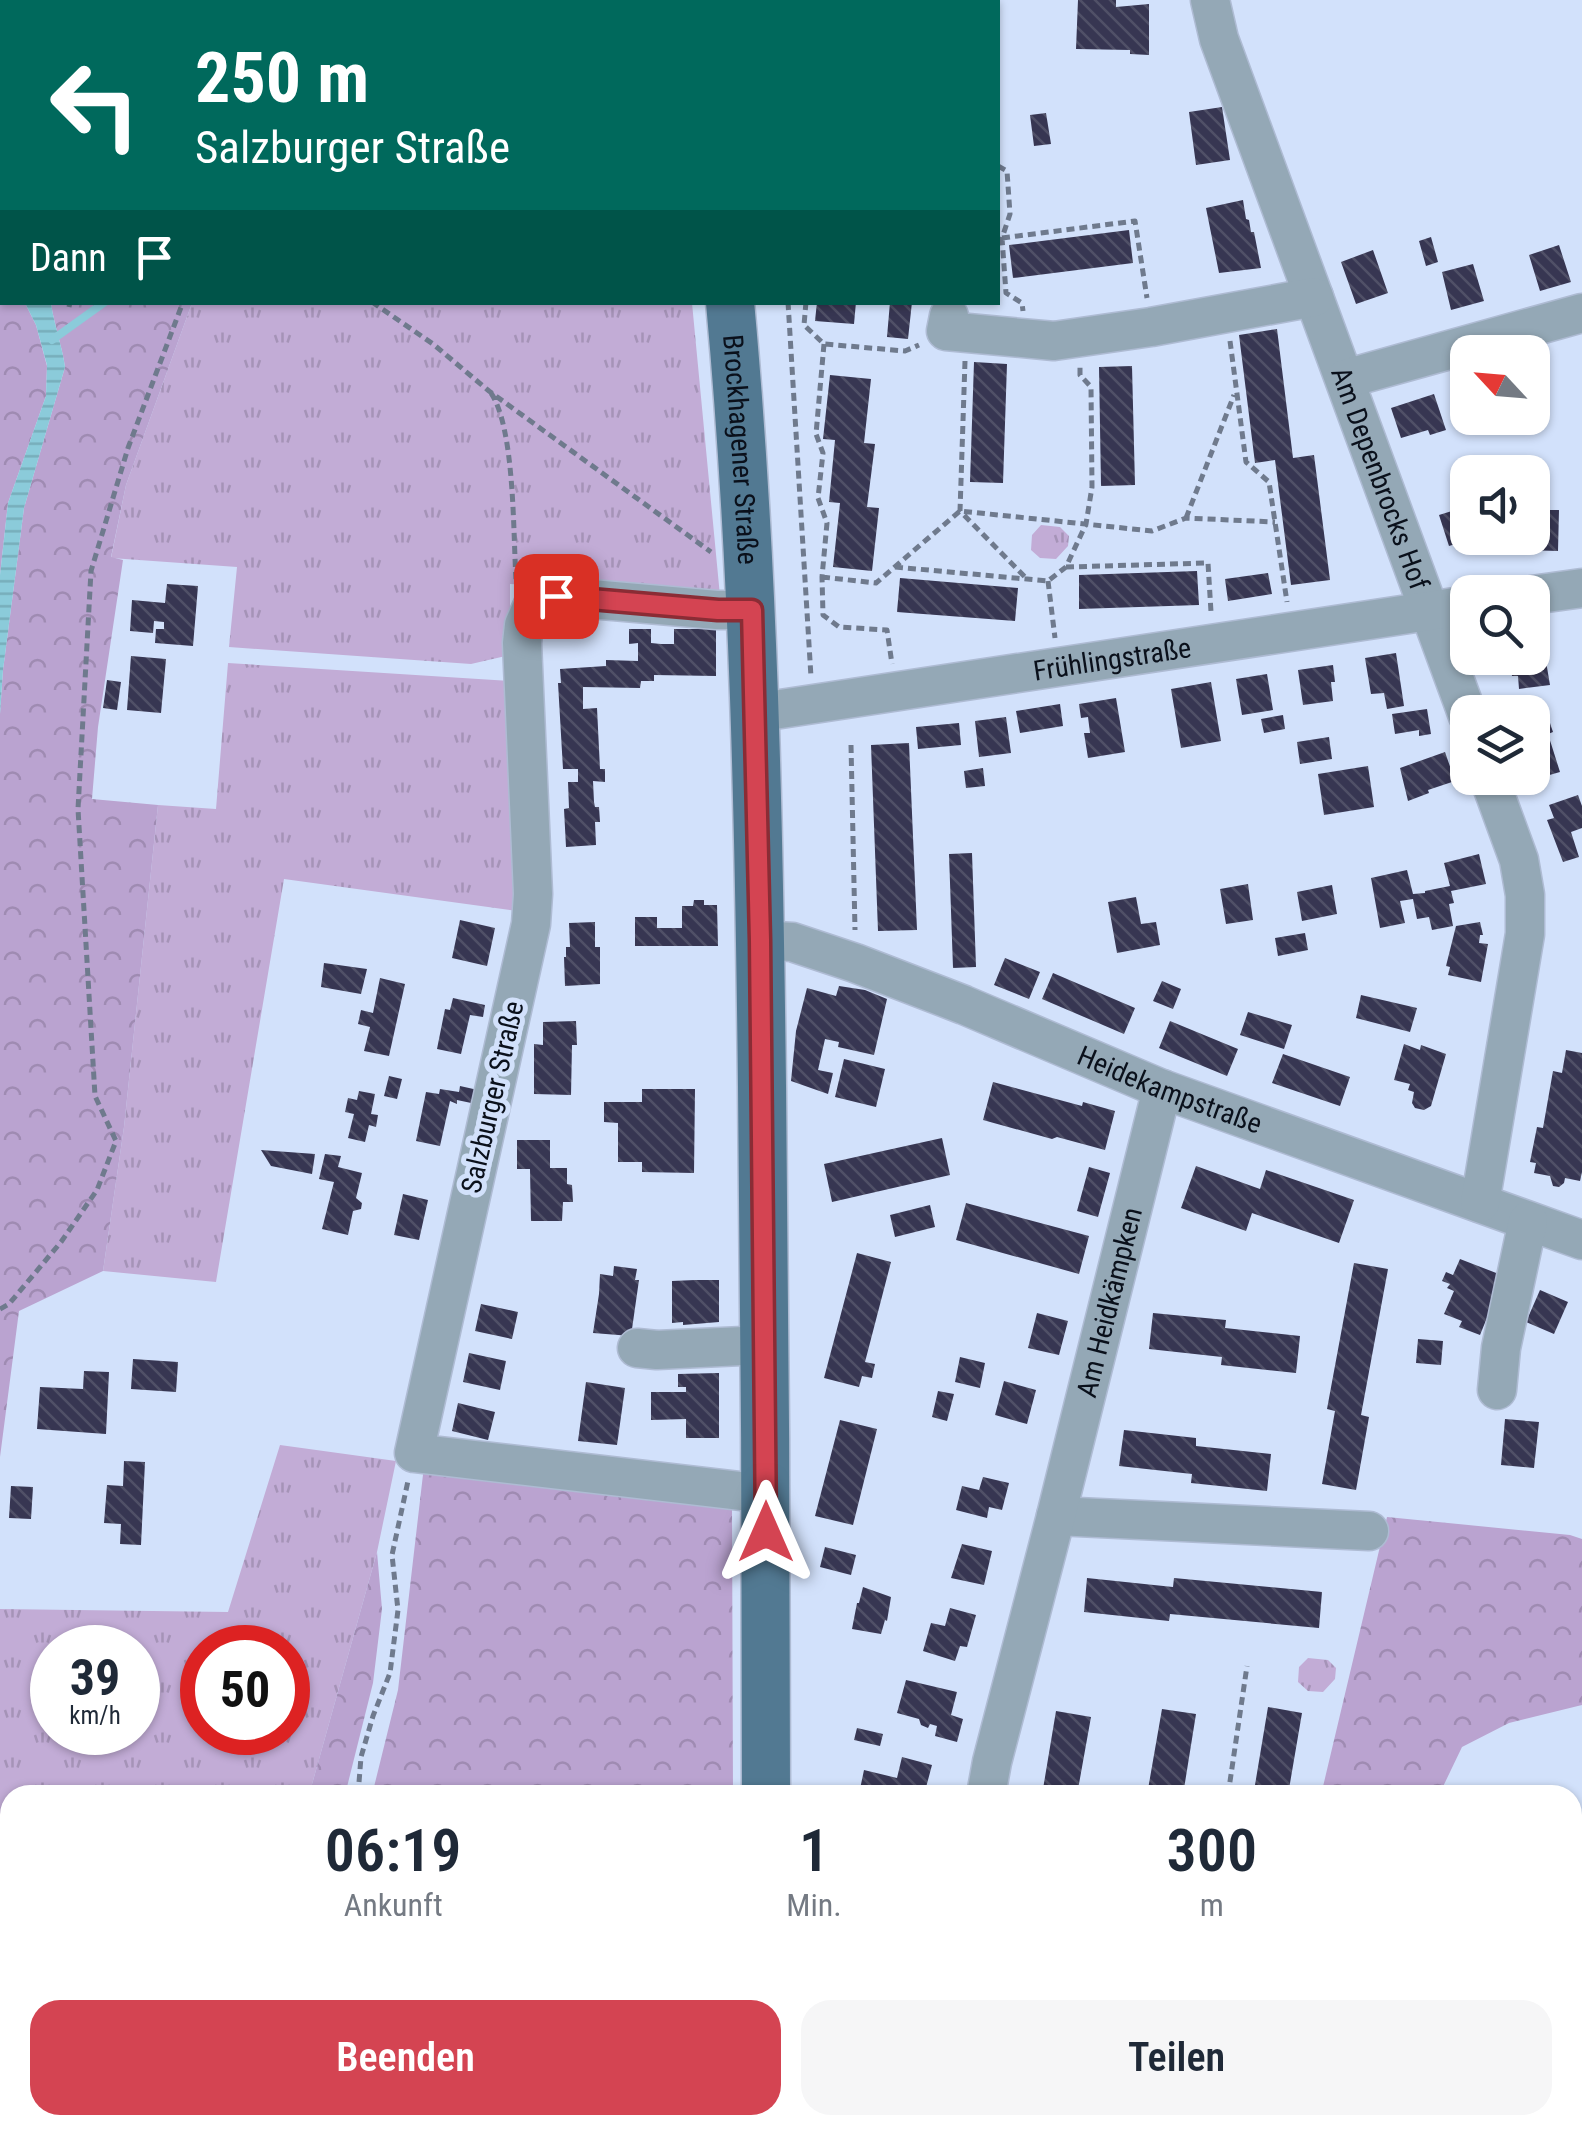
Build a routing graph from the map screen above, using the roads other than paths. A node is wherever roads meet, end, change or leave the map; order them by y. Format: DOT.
graph roads {
  1 [pos="1210,0"];
  2 [pos="1314,297"];
  3 [pos="730,305"];
  4 [pos="1582,313"];
  5 [pos="954,327"];
  6 [pos="1345,379"];
  7 [pos="1582,588"];
  8 [pos="1550,593"];
  9 [pos="1450,607"];
  10 [pos="752,610"];
  11 [pos="1430,610"];
  12 [pos="1460,695"];
  13 [pos="756,711"];
  14 [pos="1495,795"];
  15 [pos="760,940"];
  16 [pos="1162,1089"];
  17 [pos="1480,1203"];
  18 [pos="1528,1221"];
  19 [pos="1582,1240"];
  20 [pos="765,1345"];
  21 [pos="637,1348"];
  22 [pos="1497,1390"];
  23 [pos="766,1494"];
  24 [pos="1056,1516"];
  25 [pos="1369,1531"];
  26 [pos="766,1785"];
  27 [pos="988,1785"];
  1 -- 2 [label="street, Am Depenbrocks Hof"];
  2 -- 5 [label="street"];
  2 -- 6 [label="street, Am Depenbrocks Hof"];
  3 -- 10 [label="main road, Brockhagener Straße"];
  4 -- 6 [label="street"];
  6 -- 11 [label="street, Am Depenbrocks Hof"];
  7 -- 8 [label="street"];
  9 -- 11 [label="street, Frühlingstraße"];
  10 -- 13 [label="main road, Brockhagener Straße"];
  10 -- 23 [label="street, Salzburger Straße"];
  11 -- 12 [label="street, Am Depenbrocks Hof"];
  11 -- 13 [label="street, Frühlingstraße"];
  13 -- 15 [label="main road, Brockhagener Straße"];
  14 -- 17 [label="street"];
  15 -- 16 [label="street, Heidekampstraße"];
  15 -- 20 [label="main road, Brockhagener Straße"];
  16 -- 17 [label="street, Heidekampstraße"];
  16 -- 24 [label="street, Am Heidkämpken"];
  17 -- 18 [label="street, Heidekampstraße"];
  18 -- 19 [label="street, Heidekampstraße"];
  18 -- 22 [label="street"];
  20 -- 21 [label="street"];
  20 -- 23 [label="main road, Brockhagener Straße"];
  23 -- 26 [label="main road, Brockhagener Straße"];
  24 -- 25 [label="street"];
  24 -- 27 [label="street, Am Heidkämpken"];
}
